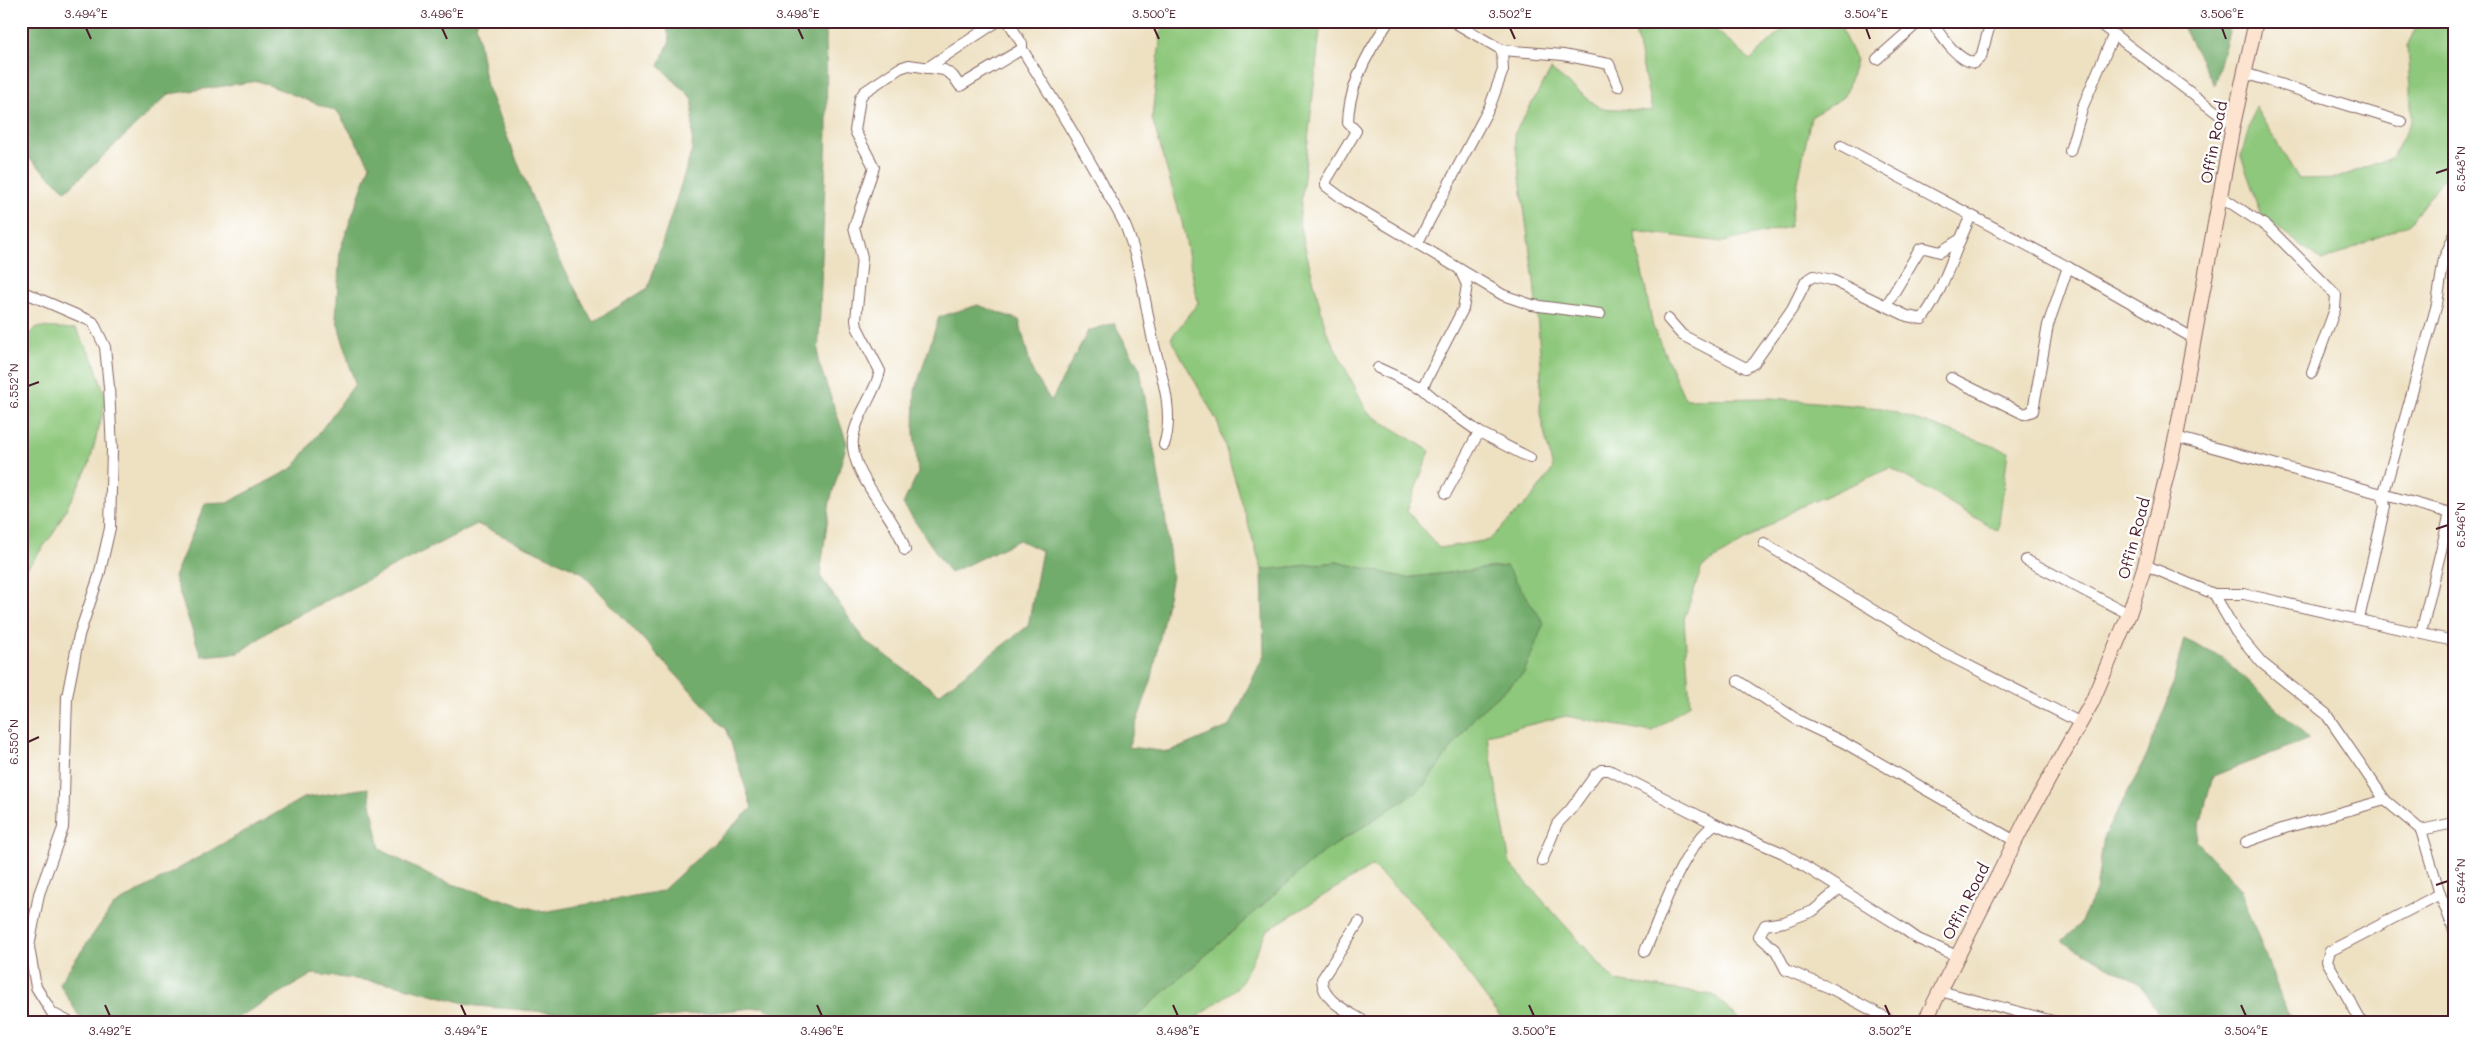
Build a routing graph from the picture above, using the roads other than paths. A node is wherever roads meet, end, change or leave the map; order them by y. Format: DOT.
graph roads {
  1 [pos="998,21"];
  2 [pos="1008,21"];
  3 [pos="1389,21"];
  4 [pos="1452,21"];
  5 [pos="1920,21"];
  6 [pos="1931,21"];
  7 [pos="1992,21"];
  8 [pos="2096,21"];
  9 [pos="2256,21"];
  10 [pos="2114,36"];
  11 [pos="1022,50"];
  12 [pos="1502,50"];
  13 [pos="1877,59"];
  14 [pos="927,68"];
  15 [pos="2244,73"];
  16 [pos="1618,86"];
  17 [pos="2402,122"];
  18 [pos="2234,125"];
  19 [pos="1841,146"];
  20 [pos="2070,151"];
  21 [pos="2220,196"];
  22 [pos="1971,216"];
  23 [pos="2454,236"];
  24 [pos="1959,240"];
  25 [pos="1417,244"];
  26 [pos="2068,266"];
  27 [pos="1460,269"];
  28 [pos="21,291"];
  29 [pos="1886,306"];
  30 [pos="1600,314"];
  31 [pos="1668,319"];
  32 [pos="2193,338"];
  33 [pos="1378,368"];
  34 [pos="2312,373"];
  35 [pos="1950,378"];
  36 [pos="1422,388"];
  37 [pos="1479,432"];
  38 [pos="2176,437"];
  39 [pos="1164,445"];
  40 [pos="1530,458"];
  41 [pos="1446,493"];
  42 [pos="2383,496"];
  43 [pos="2452,513"];
  44 [pos="1764,543"];
  45 [pos="905,550"];
  46 [pos="2026,560"];
  47 [pos="2145,565"];
  48 [pos="2214,594"];
  49 [pos="2129,614"];
  50 [pos="2359,619"];
  51 [pos="2421,633"];
  52 [pos="2454,641"];
  53 [pos="1738,681"];
  54 [pos="2081,722"];
  55 [pos="2385,800"];
  56 [pos="2454,822"];
  57 [pos="1714,824"];
  58 [pos="2421,830"];
  59 [pos="2016,841"];
  60 [pos="2246,842"];
  61 [pos="1542,861"];
  62 [pos="1839,889"];
  63 [pos="2440,894"];
  64 [pos="1359,922"];
  65 [pos="2454,930"];
  66 [pos="1645,951"];
  67 [pos="1957,956"];
  68 [pos="1940,991"];
  69 [pos="71,1023"];
  70 [pos="1367,1023"];
  71 [pos="1896,1023"];
  72 [pos="1924,1023"];
  73 [pos="2060,1023"];
  74 [pos="2362,1023"];
  1 -- 14 [label="street"];
  2 -- 11 [label="street"];
  3 -- 25 [label="street"];
  4 -- 12 [label="street"];
  5 -- 13 [label="street"];
  6 -- 7 [label="street"];
  8 -- 10 [label="street"];
  9 -- 15 [label="street, Offin Road"];
  10 -- 18 [label="street"];
  10 -- 20 [label="street"];
  11 -- 14 [label="street"];
  11 -- 39 [label="street"];
  12 -- 16 [label="street"];
  12 -- 25 [label="street"];
  14 -- 45 [label="street"];
  15 -- 17 [label="street"];
  15 -- 18 [label="street, Offin Road"];
  18 -- 21 [label="street, Offin Road"];
  19 -- 22 [label="street"];
  21 -- 32 [label="street, Offin Road"];
  21 -- 34 [label="street"];
  22 -- 24 [label="street"];
  22 -- 26 [label="street"];
  23 -- 42 [label="street"];
  24 -- 29 [label="street"];
  24 -- 29 [label="street"];
  25 -- 27 [label="street"];
  26 -- 32 [label="street"];
  26 -- 35 [label="street"];
  27 -- 30 [label="street"];
  27 -- 36 [label="street"];
  28 -- 69 [label="street"];
  29 -- 31 [label="street"];
  32 -- 38 [label="street, Offin Road"];
  33 -- 36 [label="street"];
  36 -- 37 [label="street"];
  37 -- 40 [label="street"];
  37 -- 41 [label="street"];
  38 -- 42 [label="street"];
  38 -- 47 [label="street, Offin Road"];
  42 -- 43 [label="street"];
  42 -- 50 [label="street"];
  43 -- 51 [label="street"];
  44 -- 54 [label="street"];
  46 -- 49 [label="street"];
  47 -- 48 [label="street"];
  47 -- 49 [label="street, Offin Road"];
  48 -- 50 [label="street"];
  48 -- 55 [label="street"];
  49 -- 54 [label="street, Offin Road"];
  50 -- 51 [label="street"];
  51 -- 52 [label="street"];
  53 -- 59 [label="street"];
  54 -- 59 [label="street, Offin Road"];
  55 -- 58 [label="street"];
  55 -- 60 [label="street"];
  56 -- 58 [label="street"];
  57 -- 61 [label="street"];
  57 -- 62 [label="street"];
  57 -- 66 [label="street"];
  58 -- 63 [label="street"];
  59 -- 67 [label="street, Offin Road"];
  62 -- 67 [label="street"];
  62 -- 71 [label="street"];
  63 -- 65 [label="street"];
  63 -- 74 [label="street"];
  64 -- 70 [label="street"];
  67 -- 68 [label="street, Offin Road"];
  68 -- 72 [label="street, Offin Road"];
  68 -- 73 [label="street"];
}
